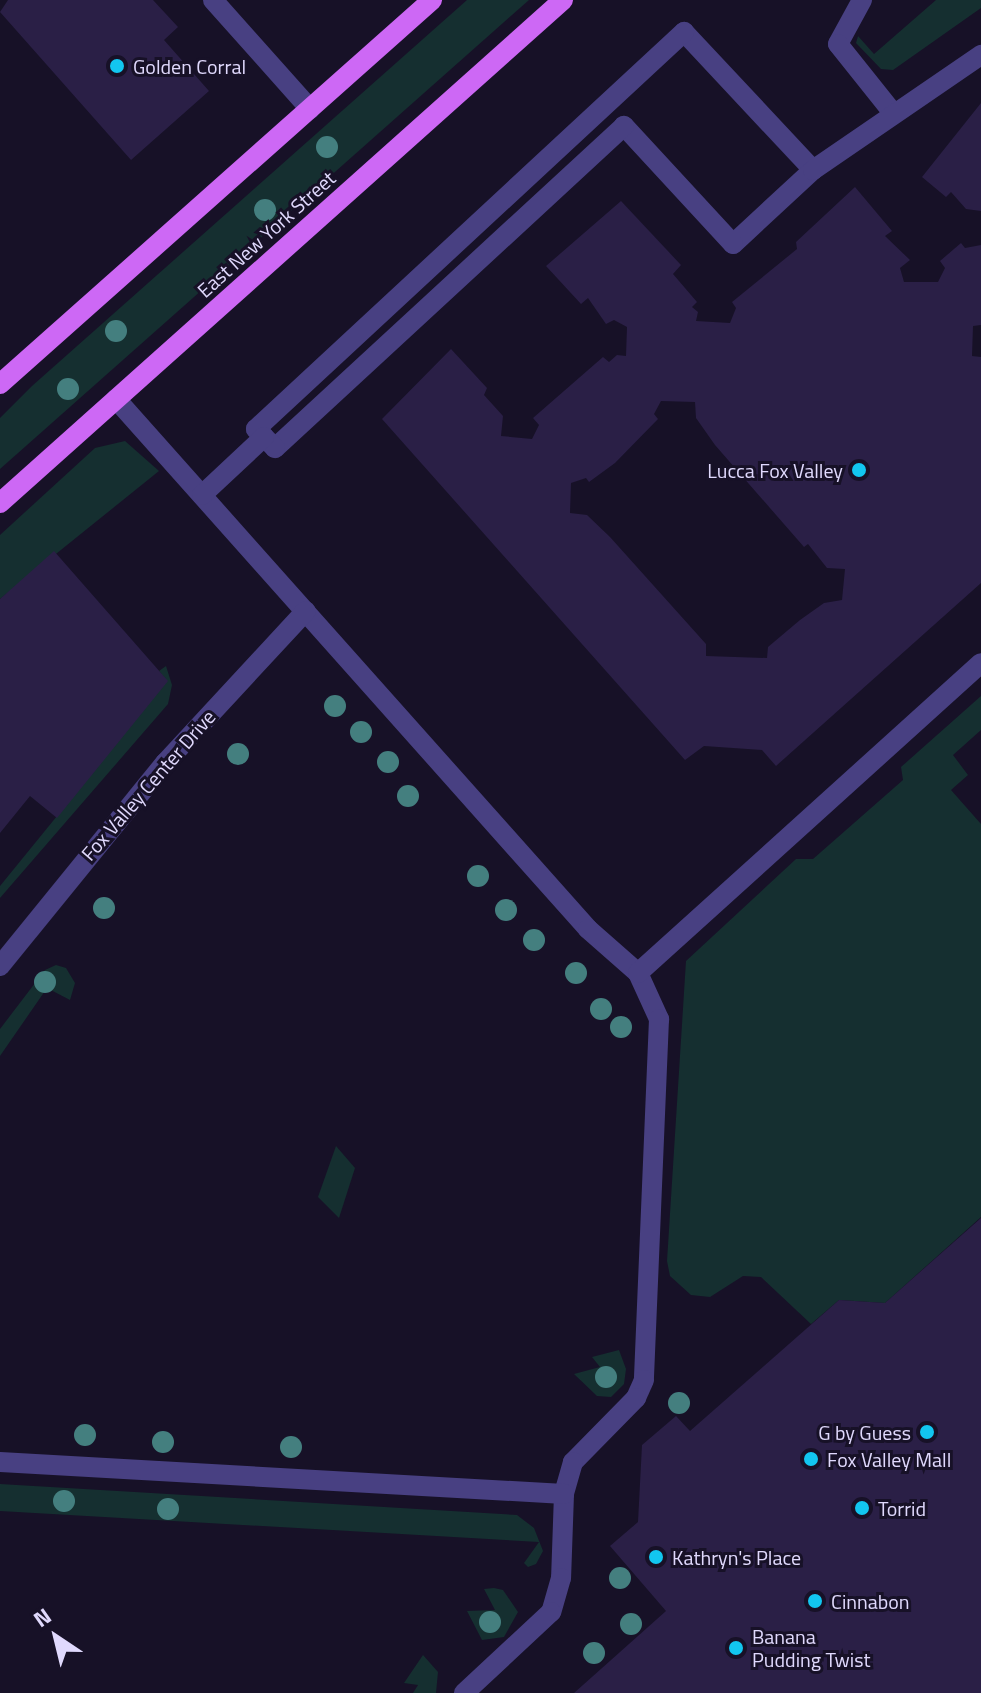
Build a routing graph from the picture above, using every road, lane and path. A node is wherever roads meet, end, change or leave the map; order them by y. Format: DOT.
graph roads {
  1 [pos="213,0"];
  2 [pos="432,0"];
  3 [pos="563,0"];
  4 [pos="862,0"];
  5 [pos="981,55"];
  6 [pos="310,109"];
  7 [pos="893,113"];
  8 [pos="813,170"];
  9 [pos="0,384"];
  10 [pos="116,399"];
  11 [pos="264,437"];
  12 [pos="202,495"];
  13 [pos="0,503"];
  14 [pos="306,611"];
  15 [pos="981,663"];
  16 [pos="0,966"];
  17 [pos="638,973"];
  18 [pos="0,1462"];
  19 [pos="564,1494"];
  20 [pos="464,1693"];
  1 -- 6 [label="street"];
  2 -- 6 [label="main road"];
  3 -- 10 [label="main road, East New York Street"];
  4 -- 7 [label="street"];
  5 -- 7 [label="street"];
  6 -- 9 [label="main road"];
  7 -- 8 [label="street"];
  8 -- 11 [label="street"];
  8 -- 11 [label="street"];
  10 -- 12 [label="street"];
  10 -- 13 [label="main road, East New York Street"];
  11 -- 12 [label="street"];
  12 -- 14 [label="street"];
  14 -- 16 [label="street, Fox Valley Center Drive"];
  14 -- 17 [label="street"];
  15 -- 17 [label="street"];
  17 -- 19 [label="street"];
  18 -- 19 [label="street"];
  19 -- 20 [label="street"];
}
